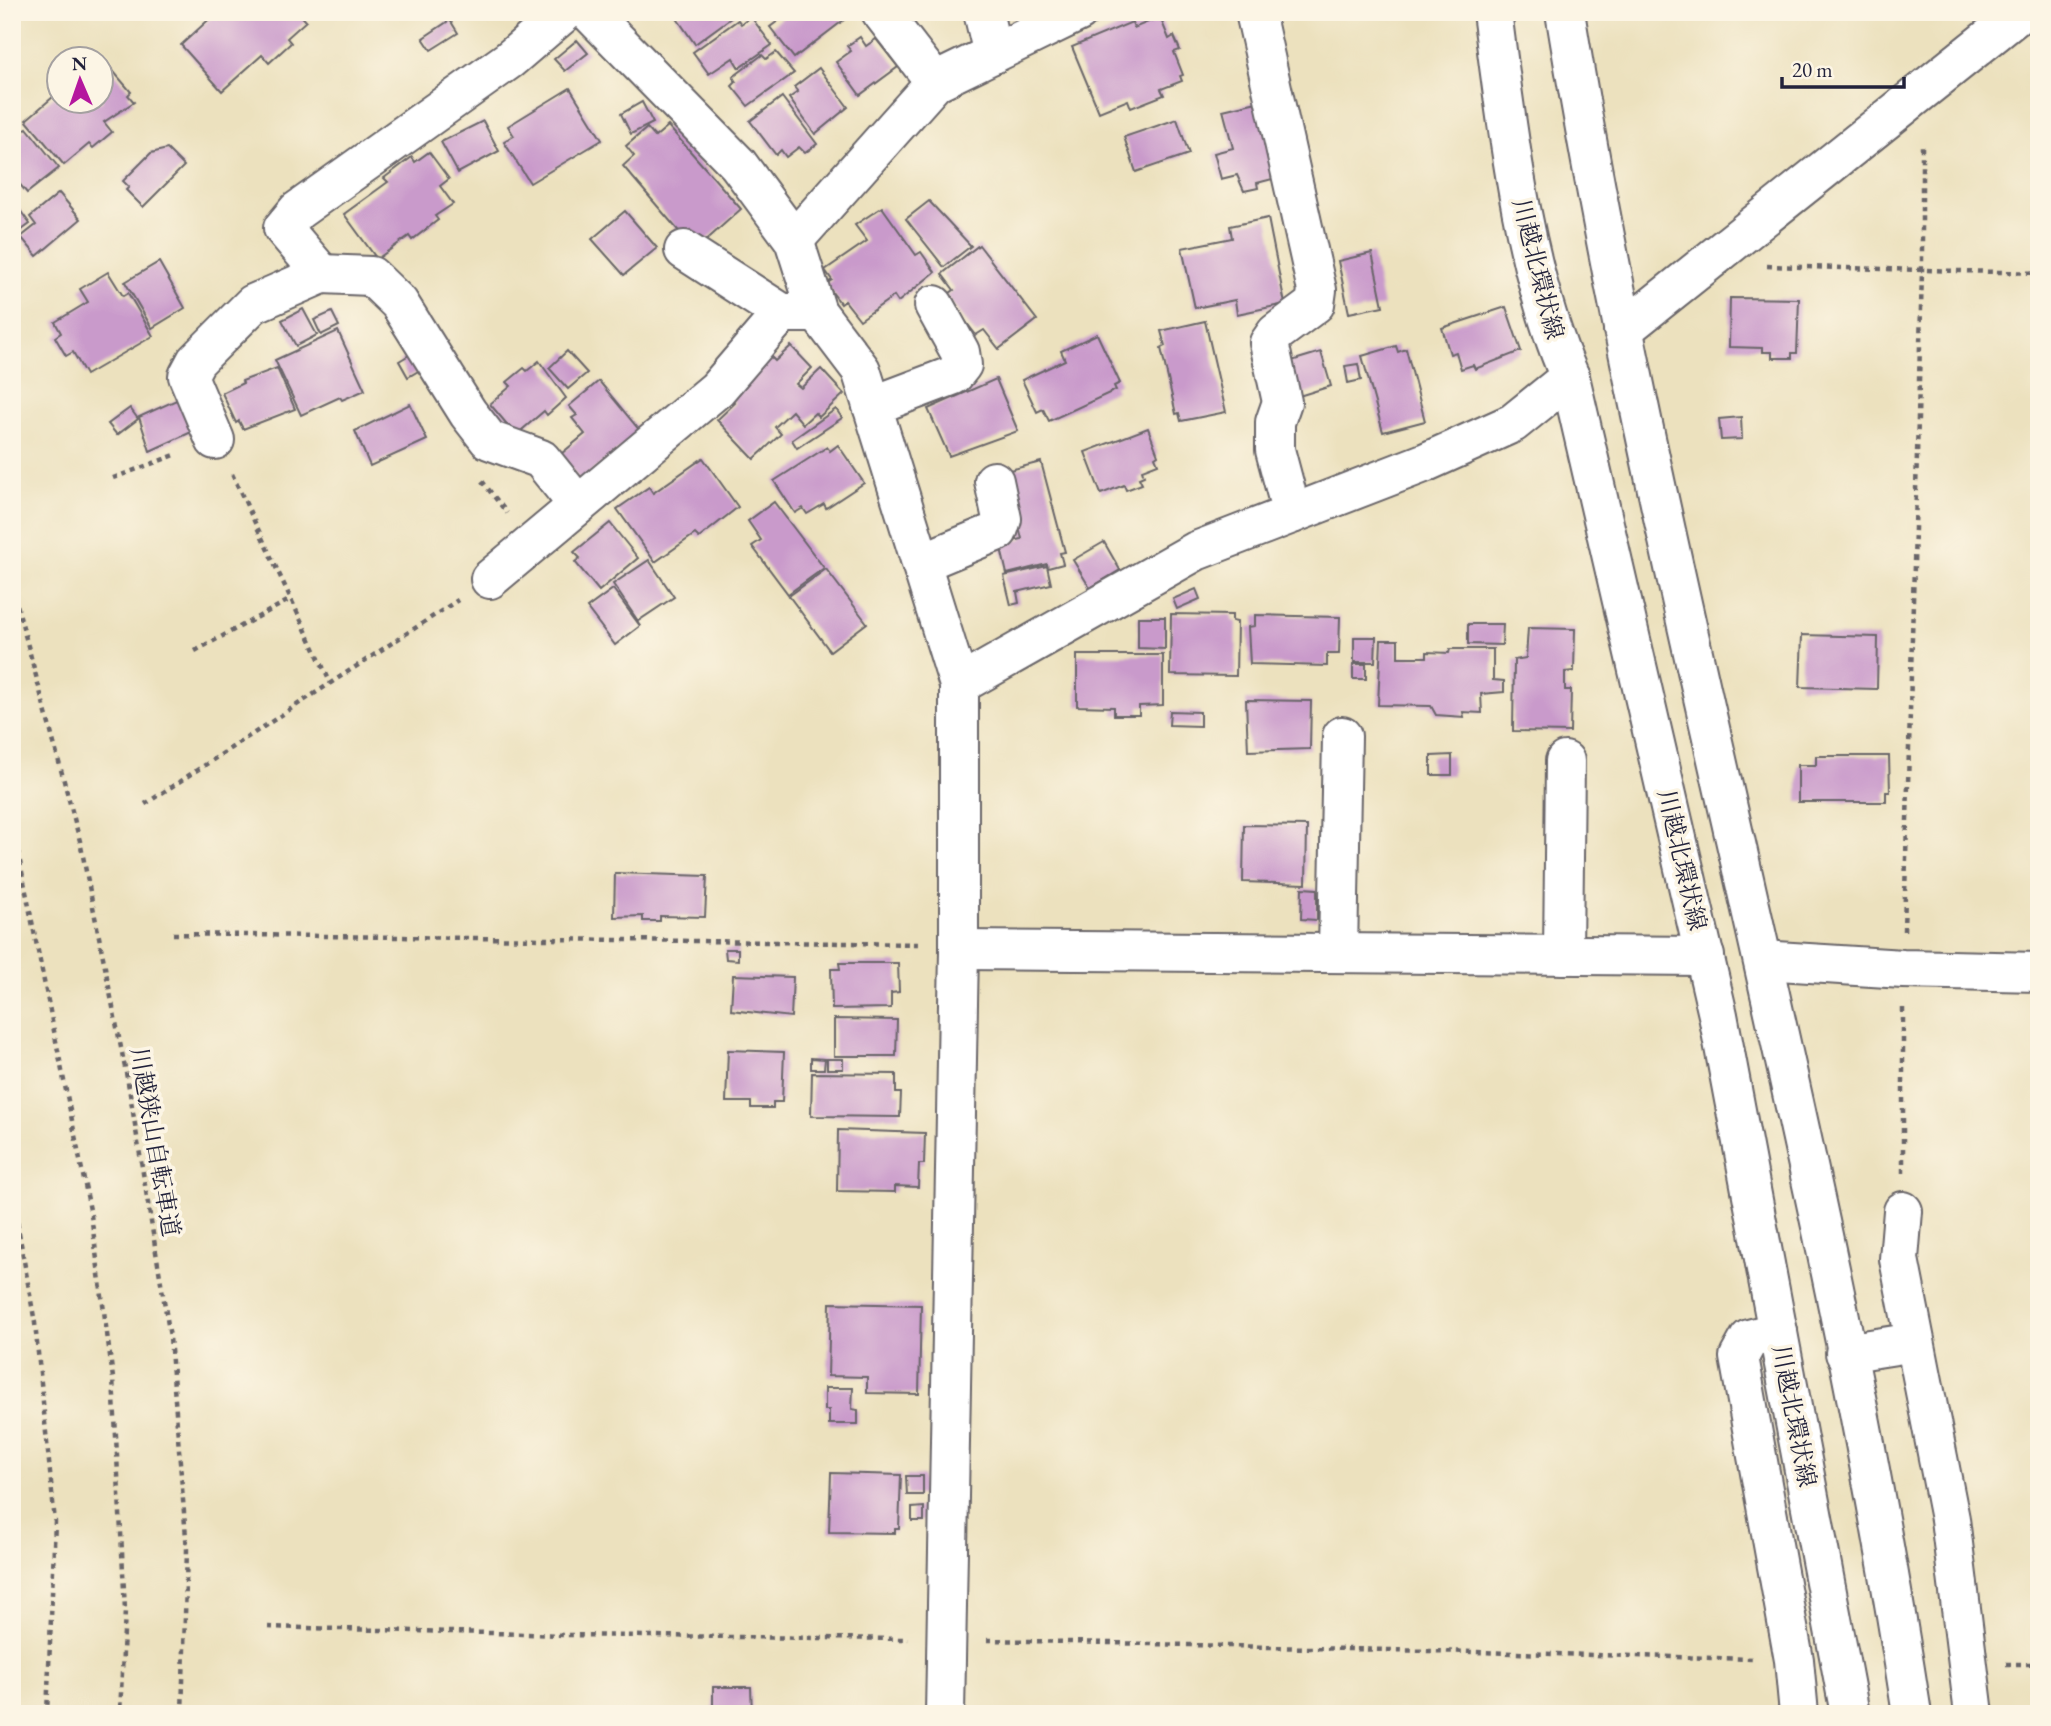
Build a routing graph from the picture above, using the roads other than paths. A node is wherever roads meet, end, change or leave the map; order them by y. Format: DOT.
graph roads {
  1 [pos="565,12"];
  2 [pos="589,12"];
  3 [pos="880,12"];
  4 [pos="983,12"];
  5 [pos="1079,12"];
  6 [pos="1255,12"];
  7 [pos="1492,12"];
  8 [pos="1565,12"];
  9 [pos="2021,12"];
  10 [pos="993,54"];
  11 [pos="935,82"];
  12 [pos="794,240"];
  13 [pos="684,250"];
  14 [pos="322,274"];
  15 [pos="934,305"];
  16 [pos="800,313"];
  17 [pos="1623,330"];
  18 [pos="1570,377"];
  19 [pos="872,406"];
  20 [pos="215,440"];
  21 [pos="994,481"];
  22 [pos="578,505"];
  23 [pos="1292,514"];
  24 [pos="921,563"];
  25 [pos="490,579"];
  26 [pos="960,685"];
  27 [pos="1342,736"];
  28 [pos="1565,761"];
  29 [pos="959,950"];
  30 [pos="1338,953"];
  31 [pos="1563,955"];
  32 [pos="1704,956"];
  33 [pos="1763,960"];
  34 [pos="2039,972"];
  35 [pos="1902,1211"];
  36 [pos="1778,1331"];
  37 [pos="1915,1342"];
  38 [pos="1845,1353"];
  39 [pos="945,1714"];
  40 [pos="1799,1714"];
  41 [pos="1850,1714"];
  42 [pos="1912,1714"];
  43 [pos="1974,1714"];
  1 -- 14 [label="street"];
  2 -- 12 [label="street"];
  3 -- 11 [label="street"];
  4 -- 10 [label="street"];
  5 -- 10 [label="street"];
  6 -- 23 [label="street"];
  7 -- 18 [label="street, 川越北環状線"];
  8 -- 17 [label="street"];
  9 -- 17 [label="street"];
  10 -- 11 [label="street"];
  11 -- 12 [label="street"];
  12 -- 16 [label="street"];
  13 -- 16 [label="street"];
  14 -- 20 [label="street"];
  14 -- 22 [label="street"];
  15 -- 19 [label="street"];
  16 -- 19 [label="street"];
  16 -- 22 [label="street"];
  17 -- 33 [label="street"];
  18 -- 23 [label="street"];
  18 -- 32 [label="street, 川越北環状線"];
  19 -- 24 [label="street"];
  21 -- 24 [label="street"];
  22 -- 25 [label="street"];
  23 -- 26 [label="street"];
  24 -- 26 [label="street"];
  26 -- 29 [label="street"];
  27 -- 30 [label="street"];
  28 -- 31 [label="street"];
  29 -- 30 [label="street"];
  29 -- 39 [label="street"];
  30 -- 31 [label="street"];
  31 -- 32 [label="street"];
  32 -- 36 [label="street, 川越北環状線"];
  33 -- 34 [label="street"];
  33 -- 38 [label="street"];
  35 -- 37 [label="street"];
  36 -- 40 [label="street"];
  36 -- 41 [label="street, 川越北環状線"];
  37 -- 38 [label="street"];
  37 -- 43 [label="street"];
  38 -- 42 [label="street"];
}
